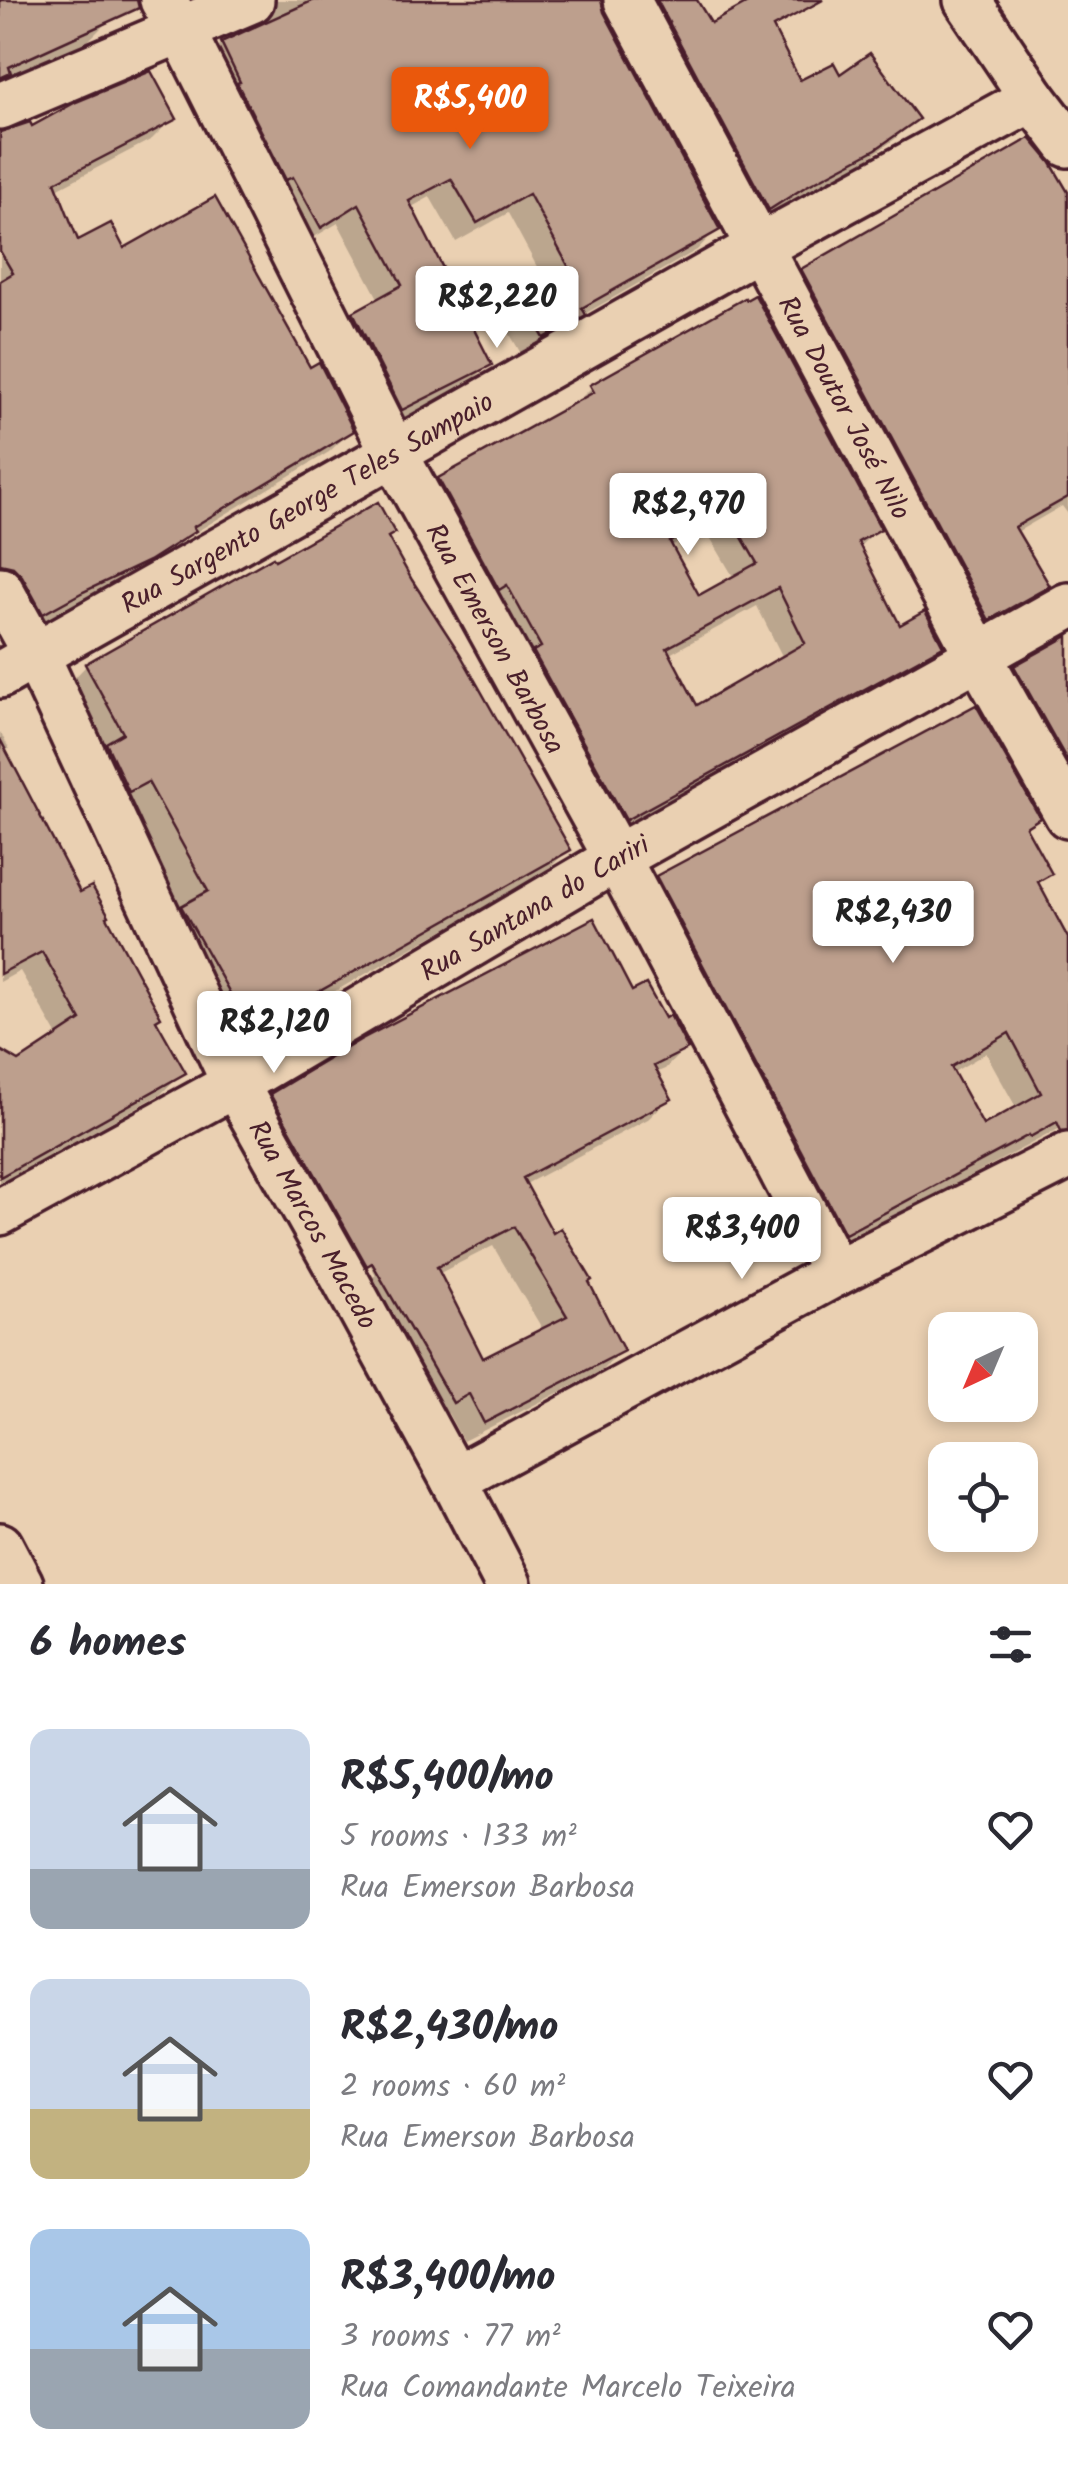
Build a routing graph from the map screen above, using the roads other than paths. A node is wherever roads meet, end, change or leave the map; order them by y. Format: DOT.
graph roads {
  1 [pos="251,0"];
  2 [pos="627,0"];
  3 [pos="967,0"];
  4 [pos="172,16"];
  5 [pos="1034,98"];
  6 [pos="0,106"];
  7 [pos="1068,144"];
  8 [pos="758,247"];
  9 [pos="394,453"];
  10 [pos="0,590"];
  11 [pos="1068,606"];
  12 [pos="979,657"];
  13 [pos="18,665"];
  14 [pos="1068,815"];
  15 [pos="617,858"];
  16 [pos="235,1084"];
  17 [pos="1068,1156"];
  18 [pos="0,1212"];
  19 [pos="836,1274"];
  20 [pos="454,1480"];
  21 [pos="0,1546"];
  22 [pos="20,1584"];
  23 [pos="508,1584"];
  1 -- 4 [label="street"];
  2 -- 8 [label="street, Rua Doutor José Nilo"];
  3 -- 5 [label="street"];
  4 -- 6 [label="street"];
  4 -- 9 [label="street, Rua Emerson Barbosa"];
  5 -- 7 [label="street"];
  5 -- 8 [label="street, Rua Sargento George Teles Sampaio"];
  8 -- 9 [label="street, Rua Sargento George Teles Sampaio"];
  8 -- 12 [label="street, Rua Doutor José Nilo"];
  9 -- 13 [label="street, Rua Sargento George Teles Sampaio"];
  9 -- 15 [label="street, Rua Emerson Barbosa"];
  10 -- 13 [label="street, Rua Marcos Macedo"];
  11 -- 12 [label="street, Rua Santana do Cariri"];
  12 -- 14 [label="street, Rua Doutor José Nilo"];
  12 -- 15 [label="street, Rua Santana do Cariri"];
  13 -- 16 [label="street, Rua Marcos Macedo"];
  15 -- 16 [label="street, Rua Santana do Cariri"];
  15 -- 19 [label="street, Rua Emerson Barbosa"];
  16 -- 18 [label="street, Rua Santana do Cariri"];
  16 -- 20 [label="street, Rua Marcos Macedo"];
  17 -- 19 [label="street"];
  19 -- 20 [label="street"];
  20 -- 23 [label="street, Rua Marcos Macedo"];
  21 -- 22 [label="street"];
}
